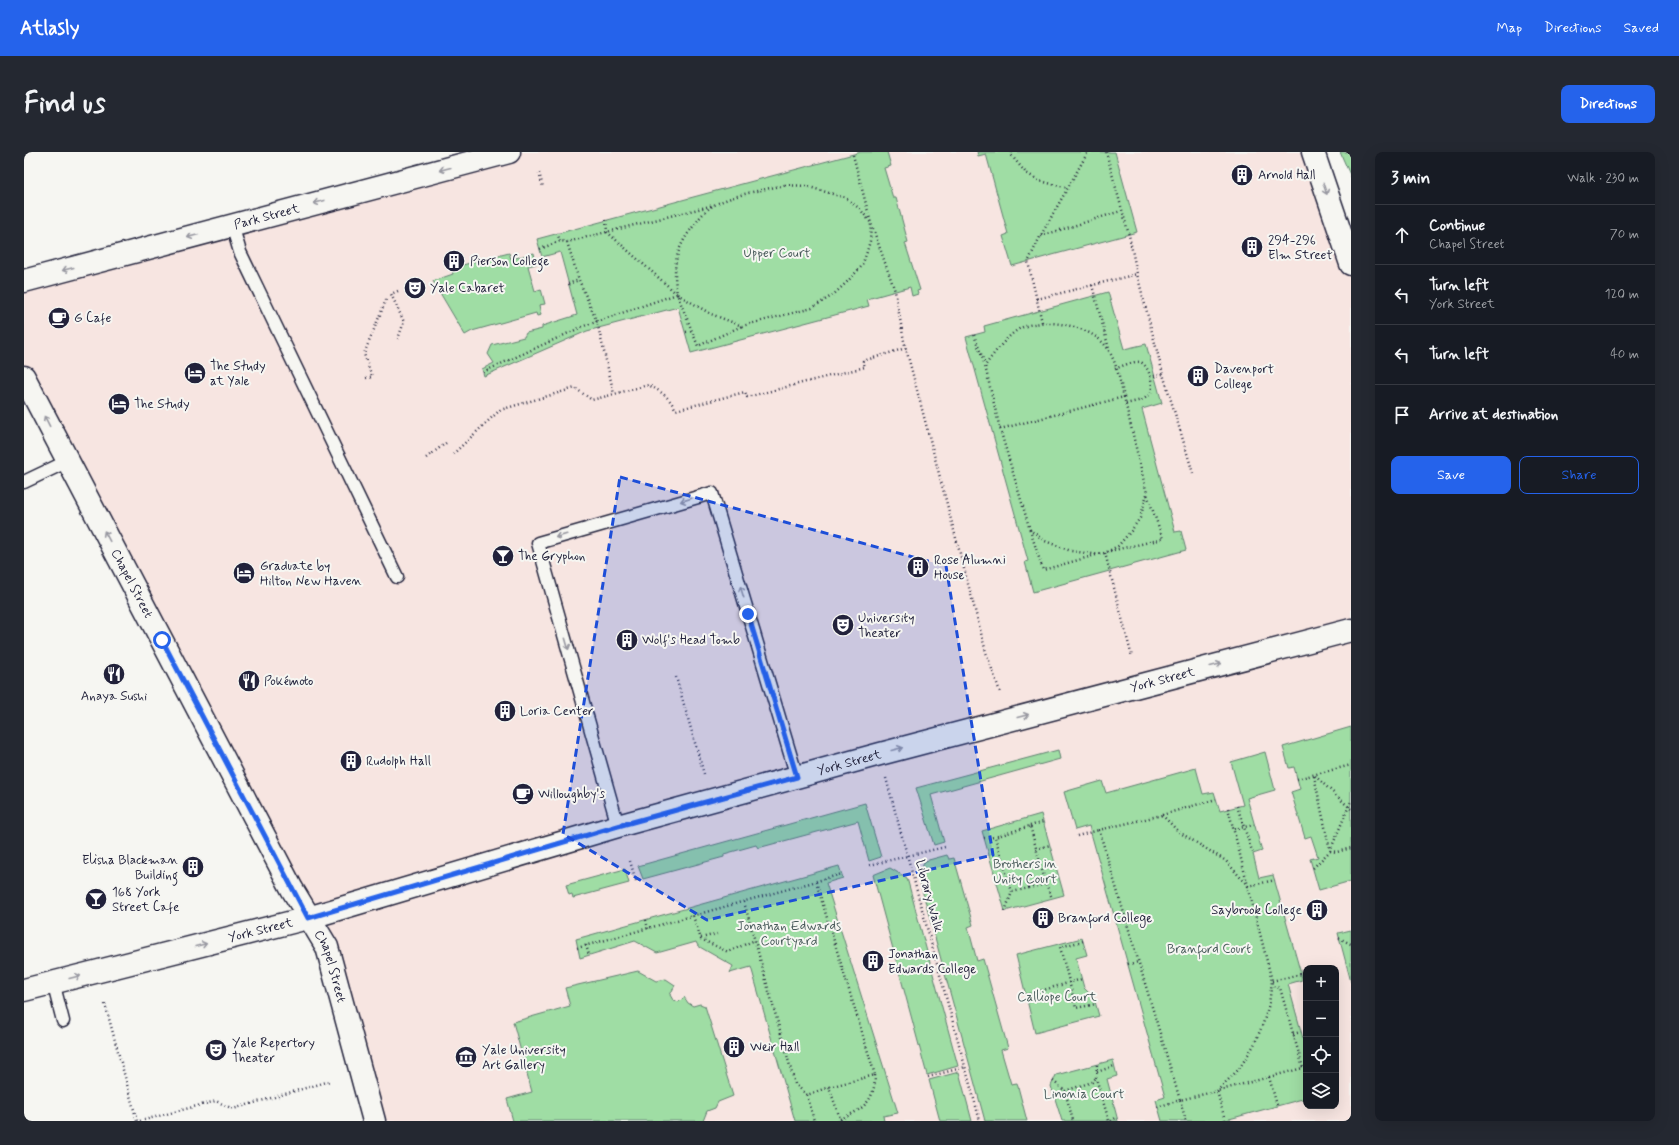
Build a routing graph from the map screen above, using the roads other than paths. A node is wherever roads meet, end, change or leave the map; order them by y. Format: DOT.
graph roads {
  1 [pos="509,152"];
  2 [pos="1312,152"];
  3 [pos="232,225"];
  4 [pos="1351,264"];
  5 [pos="24,281"];
  6 [pos="24,377"];
  7 [pos="68,461"];
  8 [pos="24,482"];
  9 [pos="397,577"];
  10 [pos="1351,630"];
  11 [pos="797,777"];
  12 [pos="618,826"];
  13 [pos="308,918"];
  14 [pos="53,982"];
  15 [pos="24,990"];
  16 [pos="63,1021"];
  17 [pos="374,1121"];
  1 -- 3 [label="main road, Park Street, one-way"];
  2 -- 4 [label="main road, one-way"];
  3 -- 5 [label="main road, Park Street, one-way"];
  3 -- 9 [label="lane"];
  7 -- 6 [label="main road, Chapel Street, one-way"];
  7 -- 8 [label="lane"];
  13 -- 7 [label="main road, Chapel Street, one-way"];
  11 -- 10 [label="main road, York Street, one-way"];
  11 -- 12 [label="main road, York Street"];
  11 -- 12 [label="lane, one-way"];
  12 -- 13 [label="main road, York Street"];
  14 -- 13 [label="main road, York Street, one-way"];
  13 -- 17 [label="main road, Chapel Street"];
  14 -- 15 [label="main road, York Street"];
  14 -- 16 [label="lane"];
}
